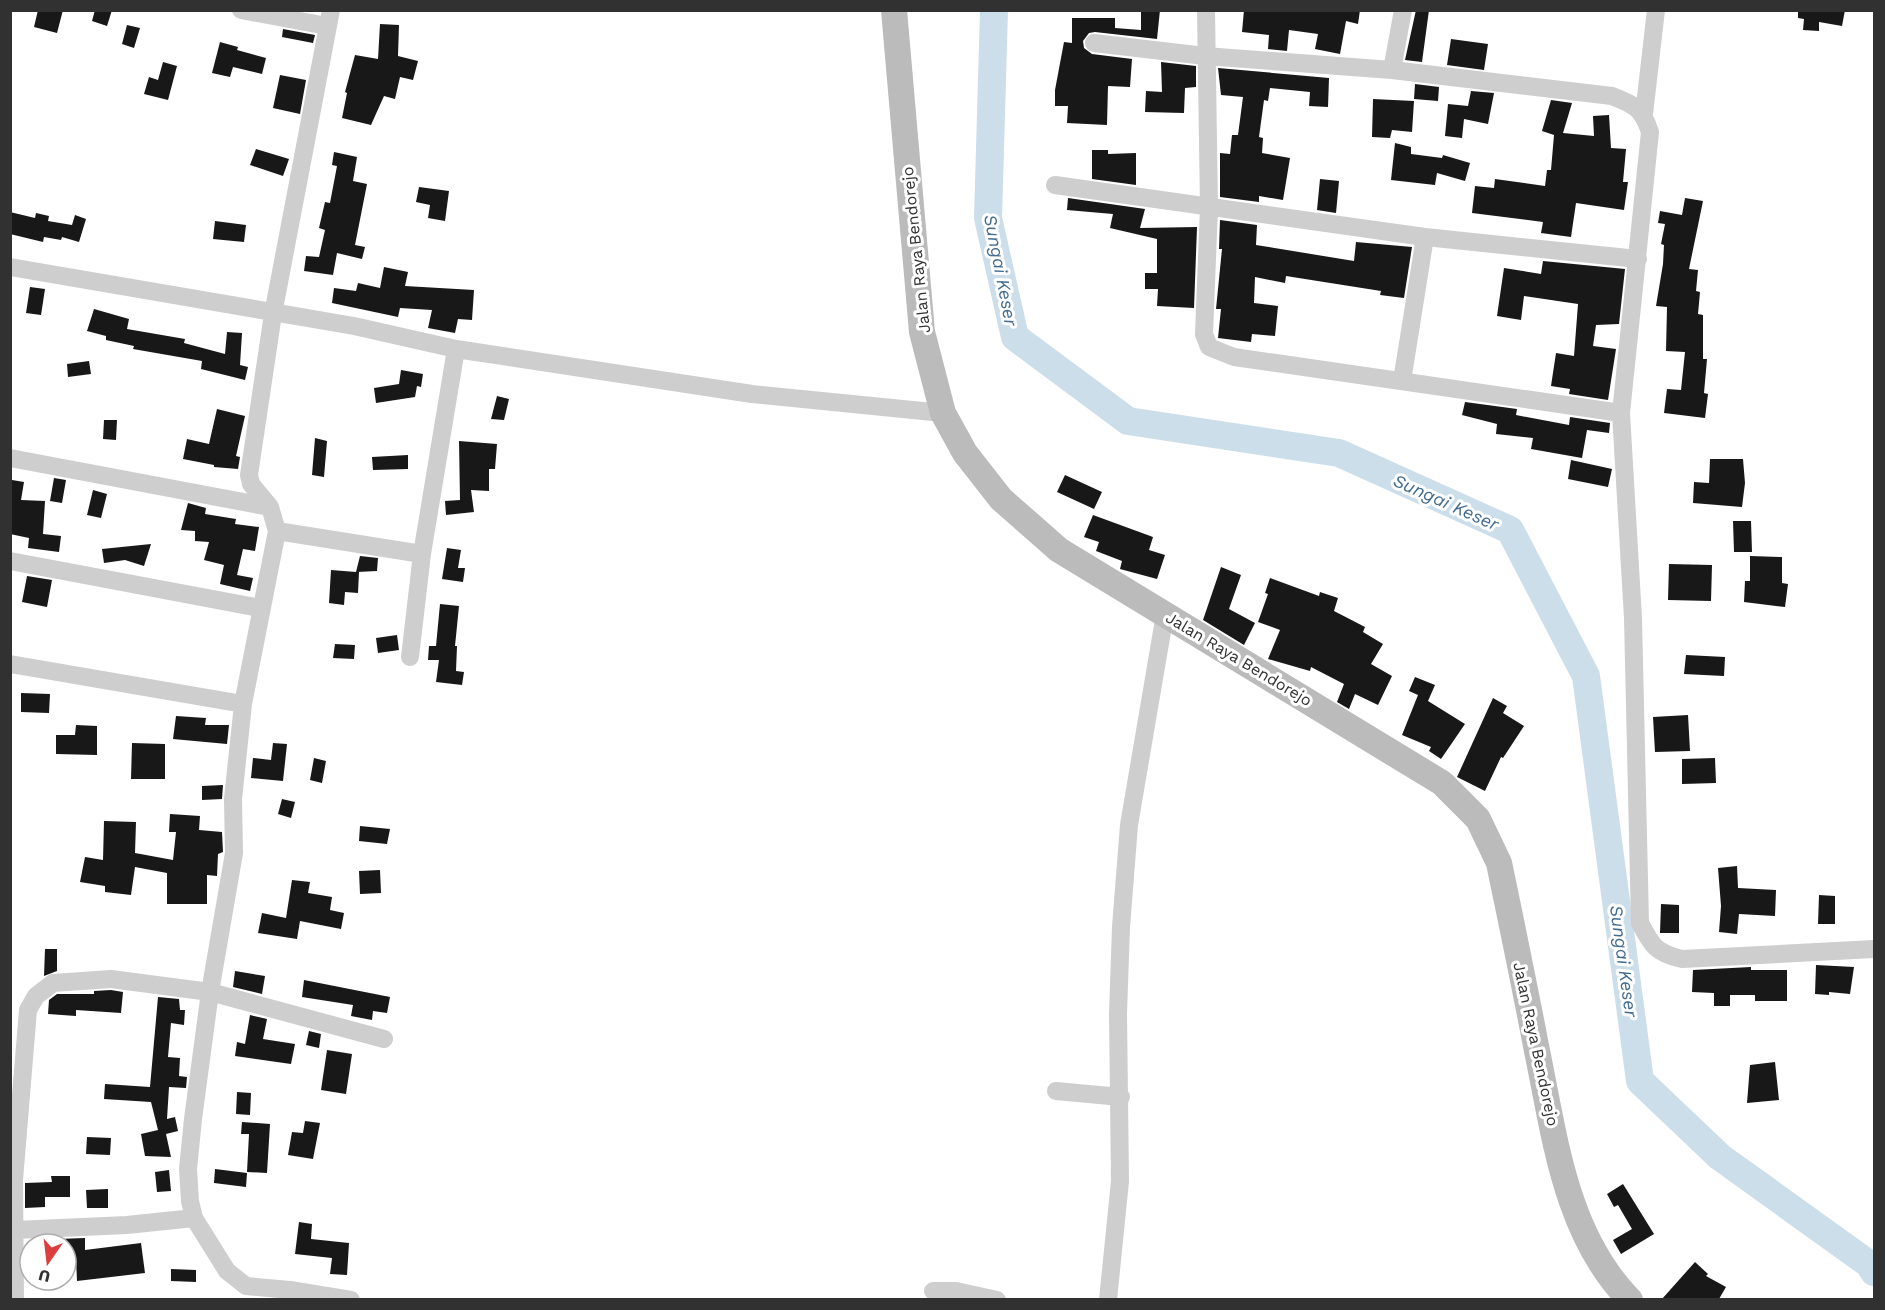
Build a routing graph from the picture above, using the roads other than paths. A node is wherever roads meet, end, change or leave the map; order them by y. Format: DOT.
graph roads {
  1 [pos="242,10"];
  2 [pos="894,10"];
  3 [pos="1206,10"];
  4 [pos="1403,10"];
  5 [pos="1656,10"];
  6 [pos="329,18"];
  7 [pos="1094,43"];
  8 [pos="1205,56"];
  9 [pos="1392,70"];
  10 [pos="1644,114"];
  11 [pos="1055,185"];
  12 [pos="1209,208"];
  13 [pos="1425,237"];
  14 [pos="1638,259"];
  15 [pos="10,267"];
  16 [pos="273,314"];
  17 [pos="456,349"];
  18 [pos="1402,381"];
  19 [pos="943,413"];
  20 [pos="1621,413"];
  21 [pos="10,458"];
  22 [pos="270,507"];
  23 [pos="277,531"];
  24 [pos="422,554"];
  25 [pos="10,561"];
  26 [pos="260,608"];
  27 [pos="1165,614"];
  28 [pos="410,657"];
  29 [pos="10,664"];
  30 [pos="243,704"];
  31 [pos="1875,949"];
  32 [pos="210,992"];
  33 [pos="384,1039"];
  34 [pos="1056,1091"];
  35 [pos="1120,1097"];
  36 [pos="194,1218"];
  37 [pos="15,1230"];
  38 [pos="933,1291"];
  39 [pos="243,1293"];
  40 [pos="15,1299"];
  41 [pos="351,1299"];
  42 [pos="997,1299"];
  43 [pos="1108,1299"];
  44 [pos="1630,1299"];
  1 -- 6 [label="street"];
  2 -- 19 [label="main road, Jalan Raya Bendorejo"];
  3 -- 8 [label="street"];
  4 -- 9 [label="street"];
  5 -- 10 [label="street"];
  6 -- 16 [label="street"];
  7 -- 8 [label="street"];
  8 -- 9 [label="street"];
  8 -- 12 [label="street"];
  9 -- 10 [label="street"];
  10 -- 14 [label="street"];
  11 -- 12 [label="street"];
  12 -- 13 [label="street"];
  12 -- 18 [label="street"];
  13 -- 14 [label="street"];
  13 -- 18 [label="street"];
  14 -- 20 [label="street"];
  15 -- 16 [label="street"];
  16 -- 17 [label="street"];
  16 -- 22 [label="street"];
  17 -- 19 [label="street"];
  17 -- 24 [label="street"];
  18 -- 20 [label="street"];
  19 -- 27 [label="main road, Jalan Raya Bendorejo"];
  20 -- 31 [label="street"];
  21 -- 22 [label="street"];
  22 -- 23 [label="street"];
  23 -- 24 [label="street"];
  23 -- 26 [label="street"];
  24 -- 28 [label="street"];
  25 -- 26 [label="street"];
  26 -- 30 [label="street"];
  27 -- 35 [label="street"];
  27 -- 44 [label="main road, Jalan Raya Bendorejo"];
  29 -- 30 [label="street"];
  30 -- 32 [label="street"];
  32 -- 33 [label="street"];
  32 -- 36 [label="street"];
  32 -- 37 [label="street"];
  34 -- 35 [label="street"];
  35 -- 43 [label="street"];
  36 -- 37 [label="street"];
  36 -- 39 [label="street"];
  37 -- 40 [label="street"];
  38 -- 42 [label="street"];
  39 -- 41 [label="street"];
}
